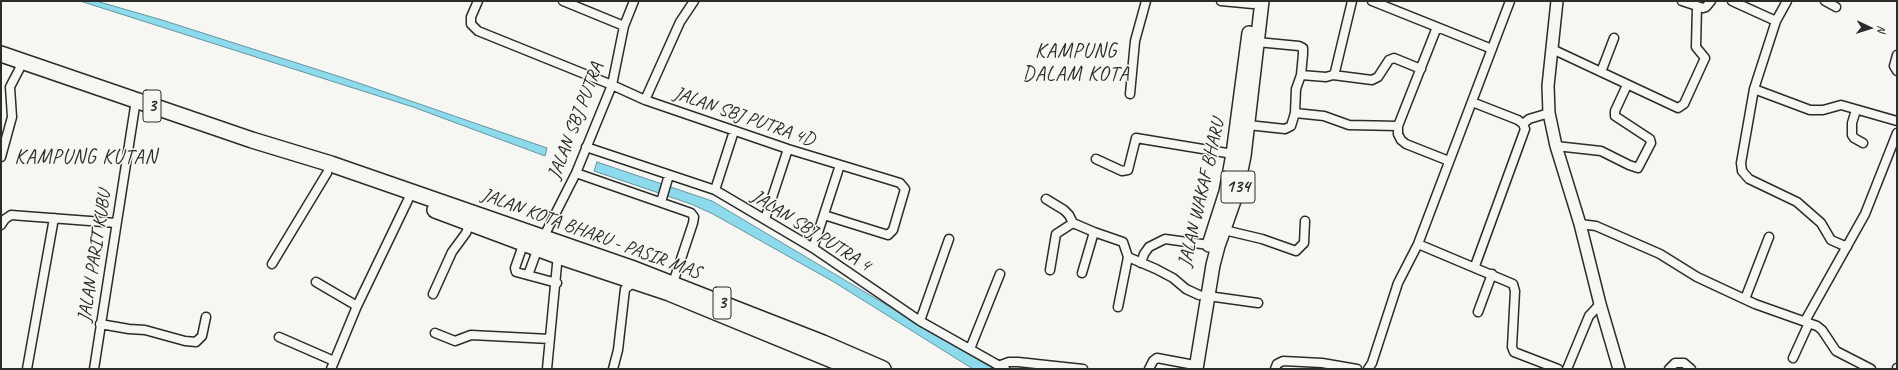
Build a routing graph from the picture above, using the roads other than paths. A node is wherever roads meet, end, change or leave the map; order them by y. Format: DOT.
graph roads {
  1 [pos="478,1"];
  2 [pos="562,1"];
  3 [pos="634,1"];
  4 [pos="694,1"];
  5 [pos="1146,1"];
  6 [pos="1221,1"];
  7 [pos="1352,1"];
  8 [pos="1372,1"];
  9 [pos="1510,1"];
  10 [pos="1557,1"];
  11 [pos="1683,1"];
  12 [pos="1711,1"];
  13 [pos="1732,1"];
  14 [pos="1787,1"];
  15 [pos="1825,1"];
  16 [pos="1256,2"];
  17 [pos="1384,3"];
  18 [pos="578,4"];
  19 [pos="1697,6"];
  20 [pos="1836,7"];
  21 [pos="1776,21"];
  22 [pos="624,26"];
  23 [pos="1437,27"];
  24 [pos="1614,38"];
  25 [pos="1257,42"];
  26 [pos="1552,48"];
  27 [pos="1492,49"];
  28 [pos="1,54"];
  29 [pos="1897,55"];
  30 [pos="23,62"];
  31 [pos="1421,69"];
  32 [pos="1897,71"];
  33 [pos="1601,72"];
  34 [pos="1301,75"];
  35 [pos="1333,75"];
  36 [pos="612,85"];
  37 [pos="1627,85"];
  38 [pos="1754,89"];
  39 [pos="1130,94"];
  40 [pos="136,100"];
  41 [pos="645,100"];
  42 [pos="1472,102"];
  43 [pos="1856,110"];
  44 [pos="1295,113"];
  45 [pos="1549,113"];
  46 [pos="1897,121"];
  47 [pos="1523,124"];
  48 [pos="1248,125"];
  49 [pos="1398,126"];
  50 [pos="734,131"];
  51 [pos="1897,133"];
  52 [pos="4,138"];
  53 [pos="1863,143"];
  54 [pos="1556,146"];
  55 [pos="586,147"];
  56 [pos="788,149"];
  57 [pos="1233,154"];
  58 [pos="304,156"];
  59 [pos="1,157"];
  60 [pos="1096,159"];
  61 [pos="1449,161"];
  62 [pos="840,165"];
  63 [pos="327,173"];
  64 [pos="576,173"];
  65 [pos="669,177"];
  66 [pos="715,190"];
  67 [pos="1046,199"];
  68 [pos="408,200"];
  69 [pos="661,200"];
  70 [pos="824,215"];
  71 [pos="54,218"];
  72 [pos="765,219"];
  73 [pos="1305,221"];
  74 [pos="116,223"];
  75 [pos="470,223"];
  76 [pos="1073,223"];
  77 [pos="1580,224"];
  78 [pos="1,225"];
  79 [pos="1224,230"];
  80 [pos="1094,232"];
  81 [pos="1769,237"];
  82 [pos="949,239"];
  83 [pos="524,242"];
  84 [pos="541,243"];
  85 [pos="1418,244"];
  86 [pos="1209,245"];
  87 [pos="1847,247"];
  88 [pos="813,248"];
  89 [pos="558,249"];
  90 [pos="1128,257"];
  91 [pos="1141,263"];
  92 [pos="272,264"];
  93 [pos="1475,266"];
  94 [pos="1050,270"];
  95 [pos="1082,273"];
  96 [pos="1000,274"];
  97 [pos="1492,274"];
  98 [pos="528,275"];
  99 [pos="316,282"];
  100 [pos="557,283"];
  101 [pos="673,283"];
  102 [pos="630,286"];
  103 [pos="433,294"];
  104 [pos="1204,296"];
  105 [pos="1745,299"];
  106 [pos="1258,303"];
  107 [pos="1600,304"];
  108 [pos="357,306"];
  109 [pos="1118,307"];
  110 [pos="1478,312"];
  111 [pos="206,317"];
  112 [pos="920,321"];
  113 [pos="1807,322"];
  114 [pos="100,324"];
  115 [pos="435,333"];
  116 [pos="279,337"];
  117 [pos="550,339"];
  118 [pos="970,349"];
  119 [pos="1793,358"];
  120 [pos="332,365"];
  121 [pos="1002,367"];
  122 [pos="1191,367"];
  123 [pos="27,369"];
  124 [pos="94,369"];
  125 [pos="547,369"];
  126 [pos="613,369"];
  127 [pos="854,369"];
  128 [pos="883,369"];
  129 [pos="1083,369"];
  130 [pos="1149,369"];
  131 [pos="1276,369"];
  132 [pos="1357,369"];
  133 [pos="1368,369"];
  134 [pos="1558,369"];
  135 [pos="1567,369"];
  136 [pos="1619,369"];
  137 [pos="1669,369"];
  138 [pos="1691,369"];
  139 [pos="1871,369"];
  1 -- 36 [label="street, JALAN SBJ PUTRA 4D"];
  2 -- 18 [label="street"];
  3 -- 22 [label="street, JALAN SBJ PUTRA"];
  4 -- 41 [label="street"];
  5 -- 39 [label="street"];
  6 -- 16 [label="street"];
  7 -- 35 [label="street"];
  8 -- 17 [label="street"];
  9 -- 27 [label="street"];
  10 -- 26 [label="street"];
  11 -- 19 [label="street"];
  12 -- 19 [label="street"];
  13 -- 21 [label="street"];
  14 -- 21 [label="street"];
  15 -- 20 [label="street"];
  16 -- 25 [label="main road, JALAN WAKAF BHARU / 134"];
  16 -- 57 [label="main road, JALAN WAKAF BHARU / 134"];
  17 -- 23 [label="street"];
  18 -- 22 [label="street"];
  19 -- 37 [label="street"];
  21 -- 38 [label="street"];
  22 -- 36 [label="street, JALAN SBJ PUTRA"];
  23 -- 27 [label="street"];
  23 -- 31 [label="street"];
  24 -- 33 [label="street"];
  25 -- 34 [label="street"];
  25 -- 48 [label="main road, JALAN WAKAF BHARU / 134"];
  26 -- 33 [label="street"];
  26 -- 45 [label="street"];
  27 -- 42 [label="street"];
  28 -- 30 [label="highway, JALAN KOTA BHARU - PASIR MAS / 3"];
  29 -- 32 [label="street"];
  30 -- 40 [label="highway, JALAN KOTA BHARU - PASIR MAS / 3"];
  30 -- 52 [label="street"];
  31 -- 35 [label="street"];
  31 -- 49 [label="street"];
  33 -- 37 [label="street"];
  34 -- 35 [label="street"];
  34 -- 44 [label="street"];
  36 -- 41 [label="street, JALAN SBJ PUTRA 4D"];
  36 -- 55 [label="street, JALAN SBJ PUTRA"];
  37 -- 54 [label="street"];
  38 -- 43 [label="street"];
  38 -- 87 [label="street"];
  40 -- 58 [label="highway, JALAN KOTA BHARU - PASIR MAS / 3"];
  40 -- 74 [label="street, JALAN PARIT KUBU"];
  41 -- 50 [label="street, JALAN SBJ PUTRA 4D"];
  42 -- 47 [label="street"];
  42 -- 61 [label="street"];
  43 -- 46 [label="street"];
  43 -- 53 [label="street"];
  44 -- 48 [label="street"];
  44 -- 49 [label="street"];
  45 -- 47 [label="street"];
  45 -- 54 [label="street"];
  47 -- 93 [label="street"];
  48 -- 79 [label="main road, JALAN WAKAF BHARU / 134"];
  49 -- 61 [label="street"];
  50 -- 56 [label="street, JALAN SBJ PUTRA 4D"];
  50 -- 66 [label="street"];
  51 -- 87 [label="street"];
  52 -- 59 [label="street"];
  54 -- 77 [label="street"];
  55 -- 64 [label="street, JALAN SBJ PUTRA"];
  55 -- 65 [label="street, JALAN SBJ PUTRA 4"];
  56 -- 62 [label="street, JALAN SBJ PUTRA 4D"];
  56 -- 72 [label="street"];
  57 -- 60 [label="street"];
  57 -- 86 [label="main road, JALAN WAKAF BHARU / 134"];
  58 -- 63 [label="highway, JALAN KOTA BHARU - PASIR MAS / 3"];
  58 -- 84 [label="highway, JALAN KOTA BHARU - PASIR MAS / 3"];
  61 -- 85 [label="street"];
  62 -- 70 [label="street"];
  62 -- 70 [label="street, JALAN SBJ PUTRA 4D"];
  63 -- 68 [label="highway, JALAN KOTA BHARU - PASIR MAS / 3"];
  63 -- 92 [label="street"];
  64 -- 69 [label="street"];
  64 -- 84 [label="street, JALAN SBJ PUTRA"];
  65 -- 66 [label="street, JALAN SBJ PUTRA 4"];
  65 -- 69 [label="street"];
  66 -- 72 [label="street, JALAN SBJ PUTRA 4"];
  67 -- 76 [label="street"];
  68 -- 75 [label="highway, JALAN KOTA BHARU - PASIR MAS / 3"];
  68 -- 108 [label="street"];
  69 -- 101 [label="street"];
  70 -- 88 [label="street"];
  71 -- 74 [label="street"];
  71 -- 78 [label="street"];
  71 -- 123 [label="street"];
  72 -- 88 [label="street, JALAN SBJ PUTRA 4"];
  73 -- 79 [label="street"];
  74 -- 114 [label="street, JALAN PARIT KUBU"];
  75 -- 83 [label="highway, JALAN KOTA BHARU - PASIR MAS / 3"];
  75 -- 103 [label="street"];
  76 -- 80 [label="street"];
  76 -- 94 [label="street"];
  77 -- 105 [label="street"];
  77 -- 107 [label="street"];
  79 -- 104 [label="main road, JALAN WAKAF BHARU / 134"];
  80 -- 90 [label="street"];
  80 -- 95 [label="street"];
  81 -- 105 [label="street"];
  82 -- 112 [label="street"];
  83 -- 84 [label="highway, JALAN KOTA BHARU - PASIR MAS / 3"];
  83 -- 98 [label="street"];
  84 -- 89 [label="highway, JALAN KOTA BHARU - PASIR MAS / 3"];
  84 -- 98 [label="street, JALAN SBJ PUTRA"];
  85 -- 93 [label="street"];
  85 -- 133 [label="street"];
  86 -- 91 [label="street"];
  86 -- 104 [label="main road, JALAN WAKAF BHARU / 134"];
  87 -- 113 [label="street"];
  88 -- 112 [label="street, JALAN SBJ PUTRA 4"];
  89 -- 100 [label="street"];
  89 -- 101 [label="highway, JALAN KOTA BHARU - PASIR MAS / 3"];
  89 -- 102 [label="highway, JALAN KOTA BHARU - PASIR MAS / 3"];
  90 -- 91 [label="street"];
  90 -- 109 [label="street"];
  91 -- 104 [label="street"];
  93 -- 97 [label="street"];
  96 -- 118 [label="street"];
  97 -- 110 [label="street"];
  97 -- 134 [label="street"];
  98 -- 100 [label="street"];
  99 -- 108 [label="street"];
  100 -- 117 [label="street"];
  101 -- 128 [label="highway, JALAN KOTA BHARU - PASIR MAS / 3"];
  102 -- 126 [label="street"];
  102 -- 127 [label="highway, JALAN KOTA BHARU - PASIR MAS / 3"];
  104 -- 106 [label="street"];
  104 -- 122 [label="main road, JALAN WAKAF BHARU / 134"];
  105 -- 113 [label="street"];
  107 -- 135 [label="street"];
  107 -- 136 [label="street"];
  108 -- 120 [label="street"];
  111 -- 114 [label="street"];
  112 -- 118 [label="street, JALAN SBJ PUTRA 4"];
  113 -- 119 [label="street"];
  113 -- 139 [label="street"];
  114 -- 124 [label="street, JALAN PARIT KUBU"];
  115 -- 117 [label="street"];
  116 -- 120 [label="street"];
  117 -- 125 [label="street"];
  118 -- 121 [label="street, JALAN SBJ PUTRA 4"];
  121 -- 129 [label="street"];
  122 -- 130 [label="street"];
  131 -- 132 [label="street"];
  137 -- 138 [label="street"];
}
